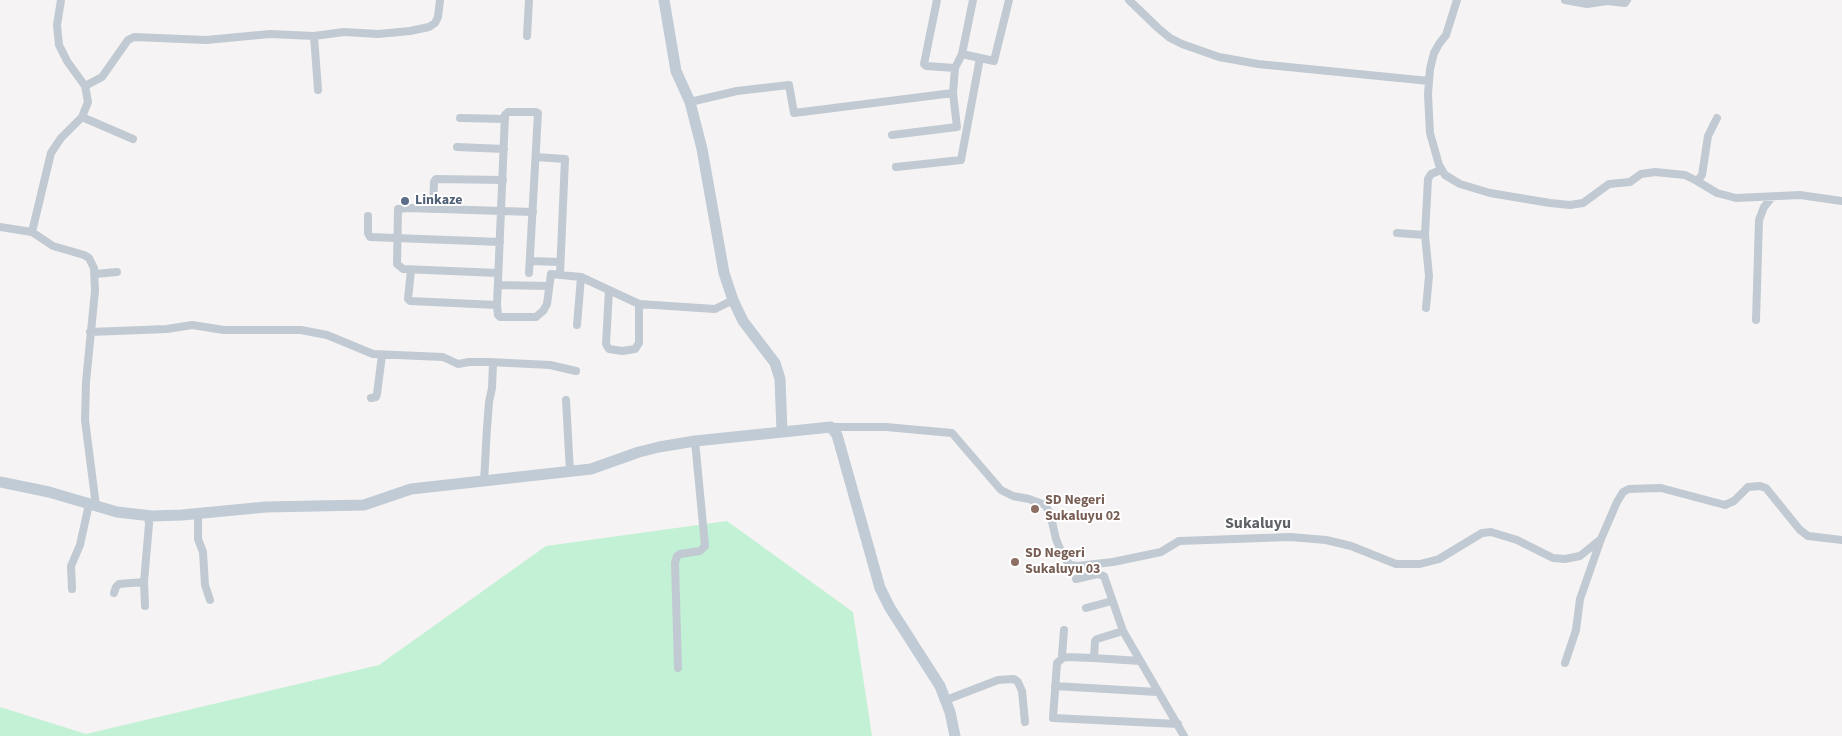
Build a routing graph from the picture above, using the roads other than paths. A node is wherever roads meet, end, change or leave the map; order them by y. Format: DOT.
graph roads {
  1 [pos="61,0"];
  2 [pos="440,0"];
  3 [pos="530,0"];
  4 [pos="664,0"];
  5 [pos="937,0"];
  6 [pos="973,0"];
  7 [pos="1008,0"];
  8 [pos="1129,0"];
  9 [pos="1458,0"];
  10 [pos="1565,0"];
  11 [pos="1627,0"];
  12 [pos="314,36"];
  13 [pos="527,36"];
  14 [pos="962,54"];
  15 [pos="980,58"];
  16 [pos="955,68"];
  17 [pos="1429,81"];
  18 [pos="84,86"];
  19 [pos="318,90"];
  20 [pos="953,93"];
  21 [pos="690,102"];
  22 [pos="82,117"];
  23 [pos="460,118"];
  24 [pos="1717,118"];
  25 [pos="505,119"];
  26 [pos="957,127"];
  27 [pos="892,135"];
  28 [pos="133,139"];
  29 [pos="965,140"];
  30 [pos="457,148"];
  31 [pos="504,149"];
  32 [pos="536,157"];
  33 [pos="896,167"];
  34 [pos="1441,170"];
  35 [pos="503,180"];
  36 [pos="1698,181"];
  37 [pos="1772,197"];
  38 [pos="1842,201"];
  39 [pos="433,209"];
  40 [pos="502,210"];
  41 [pos="533,212"];
  42 [pos="368,216"];
  43 [pos="0,227"];
  44 [pos="32,232"];
  45 [pos="1397,233"];
  46 [pos="1425,235"];
  47 [pos="398,238"];
  48 [pos="500,242"];
  49 [pos="530,261"];
  50 [pos="560,262"];
  51 [pos="411,270"];
  52 [pos="117,272"];
  53 [pos="498,273"];
  54 [pos="530,273"];
  55 [pos="95,274"];
  56 [pos="560,274"];
  57 [pos="581,277"];
  58 [pos="498,285"];
  59 [pos="549,286"];
  60 [pos="609,290"];
  61 [pos="733,300"];
  62 [pos="639,304"];
  63 [pos="497,305"];
  64 [pos="1426,308"];
  65 [pos="1756,320"];
  66 [pos="577,325"];
  67 [pos="90,332"];
  68 [pos="382,355"];
  69 [pos="494,363"];
  70 [pos="576,370"];
  71 [pos="371,398"];
  72 [pos="566,400"];
  73 [pos="834,427"];
  74 [pos="782,432"];
  75 [pos="696,441"];
  76 [pos="570,472"];
  77 [pos="0,482"];
  78 [pos="484,482"];
  79 [pos="92,505"];
  80 [pos="198,513"];
  81 [pos="148,515"];
  82 [pos="1601,539"];
  83 [pos="1842,540"];
  84 [pos="1076,579"];
  85 [pos="144,582"];
  86 [pos="72,589"];
  87 [pos="114,593"];
  88 [pos="210,600"];
  89 [pos="1112,601"];
  90 [pos="145,606"];
  91 [pos="1086,608"];
  92 [pos="1064,630"];
  93 [pos="1123,631"];
  94 [pos="1064,657"];
  95 [pos="1094,658"];
  96 [pos="1140,661"];
  97 [pos="1565,663"];
  98 [pos="678,668"];
  99 [pos="1055,686"];
  100 [pos="1157,692"];
  101 [pos="946,700"];
  102 [pos="1025,722"];
  103 [pos="1178,724"];
  104 [pos="955,736"];
  105 [pos="1183,736"];
  1 -- 18 [label="street"];
  2 -- 12 [label="street"];
  3 -- 13 [label="street"];
  4 -- 21 [label="street"];
  5 -- 16 [label="street"];
  6 -- 14 [label="street"];
  7 -- 15 [label="street"];
  8 -- 17 [label="street"];
  9 -- 17 [label="street"];
  10 -- 11 [label="street"];
  12 -- 18 [label="street"];
  12 -- 19 [label="street"];
  14 -- 15 [label="street"];
  14 -- 16 [label="street"];
  15 -- 29 [label="street"];
  16 -- 20 [label="street"];
  17 -- 34 [label="street"];
  18 -- 22 [label="street"];
  20 -- 21 [label="street"];
  20 -- 26 [label="street"];
  21 -- 61 [label="street"];
  22 -- 28 [label="street"];
  22 -- 44 [label="street"];
  23 -- 25 [label="street"];
  24 -- 36 [label="street"];
  25 -- 31 [label="street"];
  25 -- 32 [label="street"];
  26 -- 27 [label="street"];
  26 -- 29 [label="street"];
  29 -- 33 [label="street"];
  30 -- 31 [label="street"];
  31 -- 35 [label="street"];
  32 -- 41 [label="street"];
  32 -- 50 [label="street"];
  34 -- 36 [label="street"];
  34 -- 46 [label="street"];
  35 -- 39 [label="street"];
  35 -- 40 [label="street"];
  36 -- 37 [label="street"];
  37 -- 38 [label="street"];
  37 -- 65 [label="street"];
  39 -- 40 [label="street"];
  39 -- 47 [label="street"];
  40 -- 41 [label="street"];
  40 -- 48 [label="street"];
  41 -- 49 [label="street"];
  42 -- 47 [label="street"];
  43 -- 44 [label="street"];
  44 -- 55 [label="street"];
  45 -- 46 [label="street"];
  46 -- 64 [label="street"];
  47 -- 48 [label="street"];
  47 -- 51 [label="street"];
  48 -- 53 [label="street"];
  49 -- 50 [label="street"];
  49 -- 54 [label="street"];
  50 -- 56 [label="street"];
  51 -- 53 [label="street"];
  51 -- 63 [label="street"];
  52 -- 55 [label="street"];
  53 -- 58 [label="street"];
  55 -- 67 [label="street"];
  56 -- 57 [label="street"];
  56 -- 59 [label="street"];
  57 -- 60 [label="street"];
  57 -- 66 [label="street"];
  58 -- 59 [label="street"];
  58 -- 63 [label="street"];
  59 -- 63 [label="street"];
  60 -- 62 [label="street"];
  60 -- 62 [label="street"];
  61 -- 62 [label="street"];
  61 -- 74 [label="street"];
  67 -- 68 [label="street"];
  67 -- 79 [label="street"];
  68 -- 69 [label="street"];
  68 -- 71 [label="street"];
  69 -- 70 [label="street"];
  69 -- 78 [label="street"];
  72 -- 76 [label="street"];
  73 -- 74 [label="street"];
  73 -- 82 [label="street"];
  73 -- 101 [label="street"];
  74 -- 75 [label="street"];
  75 -- 76 [label="street"];
  75 -- 98 [label="street"];
  76 -- 78 [label="street"];
  77 -- 79 [label="street"];
  78 -- 80 [label="street"];
  79 -- 81 [label="street"];
  79 -- 86 [label="street"];
  80 -- 81 [label="street"];
  80 -- 88 [label="street"];
  81 -- 85 [label="street"];
  82 -- 83 [label="street"];
  82 -- 97 [label="street"];
  84 -- 89 [label="street"];
  85 -- 87 [label="street"];
  85 -- 90 [label="street"];
  89 -- 91 [label="street"];
  89 -- 93 [label="street"];
  92 -- 94 [label="street"];
  93 -- 95 [label="street"];
  93 -- 96 [label="street"];
  94 -- 95 [label="street"];
  94 -- 99 [label="street"];
  95 -- 96 [label="street"];
  96 -- 100 [label="street"];
  99 -- 100 [label="street"];
  99 -- 103 [label="street"];
  100 -- 103 [label="street"];
  101 -- 102 [label="street"];
  101 -- 104 [label="street"];
  103 -- 105 [label="street"];
}
